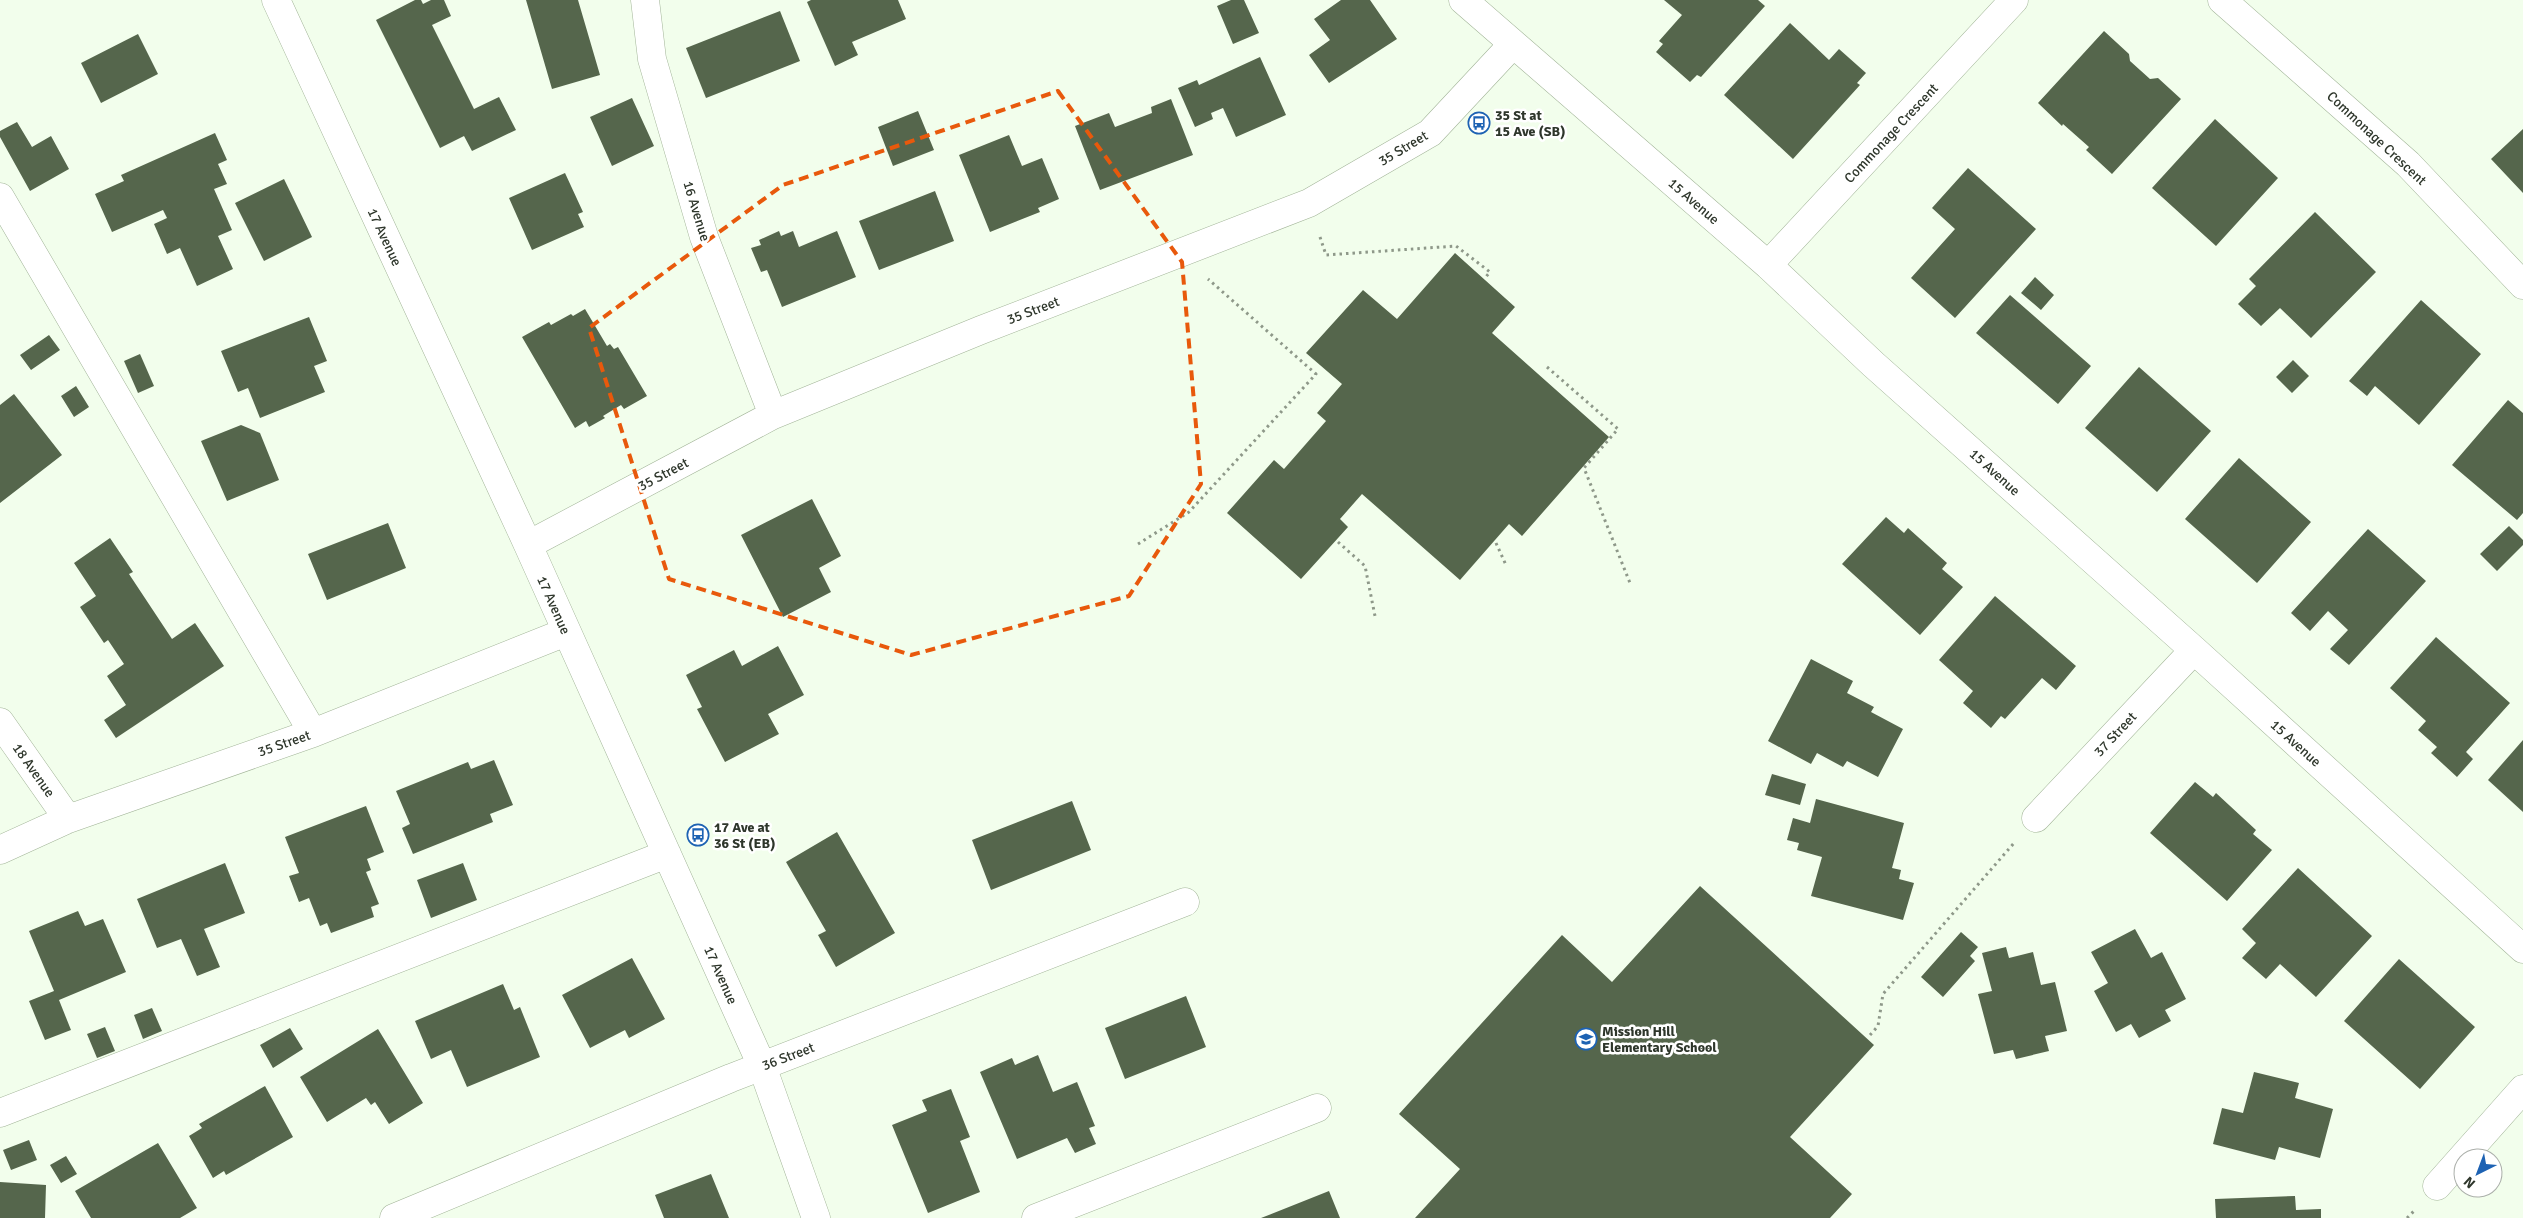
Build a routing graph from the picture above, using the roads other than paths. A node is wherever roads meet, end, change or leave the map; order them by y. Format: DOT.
graph roads {
  1 [pos="276,0"];
  2 [pos="645,0"];
  3 [pos="1463,0"];
  4 [pos="2014,0"];
  5 [pos="2222,0"];
  6 [pos="1514,44"];
  7 [pos="0,197"];
  8 [pos="1768,266"];
  9 [pos="2523,286"];
  10 [pos="773,415"];
  11 [pos="528,545"];
  12 [pos="566,632"];
  13 [pos="2194,650"];
  14 [pos="0,722"];
  15 [pos="313,734"];
  16 [pos="2036,818"];
  17 [pos="68,819"];
  18 [pos="0,850"];
  19 [pos="667,854"];
  20 [pos="1185,902"];
  21 [pos="2523,949"];
  22 [pos="762,1066"];
  23 [pos="2523,1089"];
  24 [pos="1317,1108"];
  25 [pos="0,1113"];
  26 [pos="2437,1186"];
  27 [pos="394,1218"];
  28 [pos="816,1218"];
  29 [pos="1036,1218"];
  1 -- 11 [label="street, 17 Avenue"];
  2 -- 10 [label="street, 16 Avenue"];
  3 -- 6 [label="street, 15 Avenue"];
  4 -- 8 [label="street, Commonage Crescent"];
  5 -- 9 [label="street, Commonage Crescent"];
  6 -- 8 [label="street, 15 Avenue"];
  6 -- 10 [label="street, 35 Street"];
  7 -- 15 [label="street"];
  8 -- 13 [label="street, 15 Avenue"];
  10 -- 11 [label="street, 35 Street"];
  11 -- 12 [label="street, 17 Avenue"];
  12 -- 15 [label="street, 35 Street"];
  12 -- 19 [label="street, 17 Avenue"];
  13 -- 16 [label="street, 37 Street"];
  13 -- 21 [label="street, 15 Avenue"];
  14 -- 17 [label="street, 18 Avenue"];
  15 -- 17 [label="street, 35 Street"];
  17 -- 18 [label="street, 35 Street"];
  19 -- 22 [label="street, 17 Avenue"];
  19 -- 25 [label="street"];
  20 -- 22 [label="street, 36 Street"];
  22 -- 27 [label="street, 36 Street"];
  22 -- 28 [label="street, 17 Avenue"];
  23 -- 26 [label="street"];
  24 -- 29 [label="street"];
}
